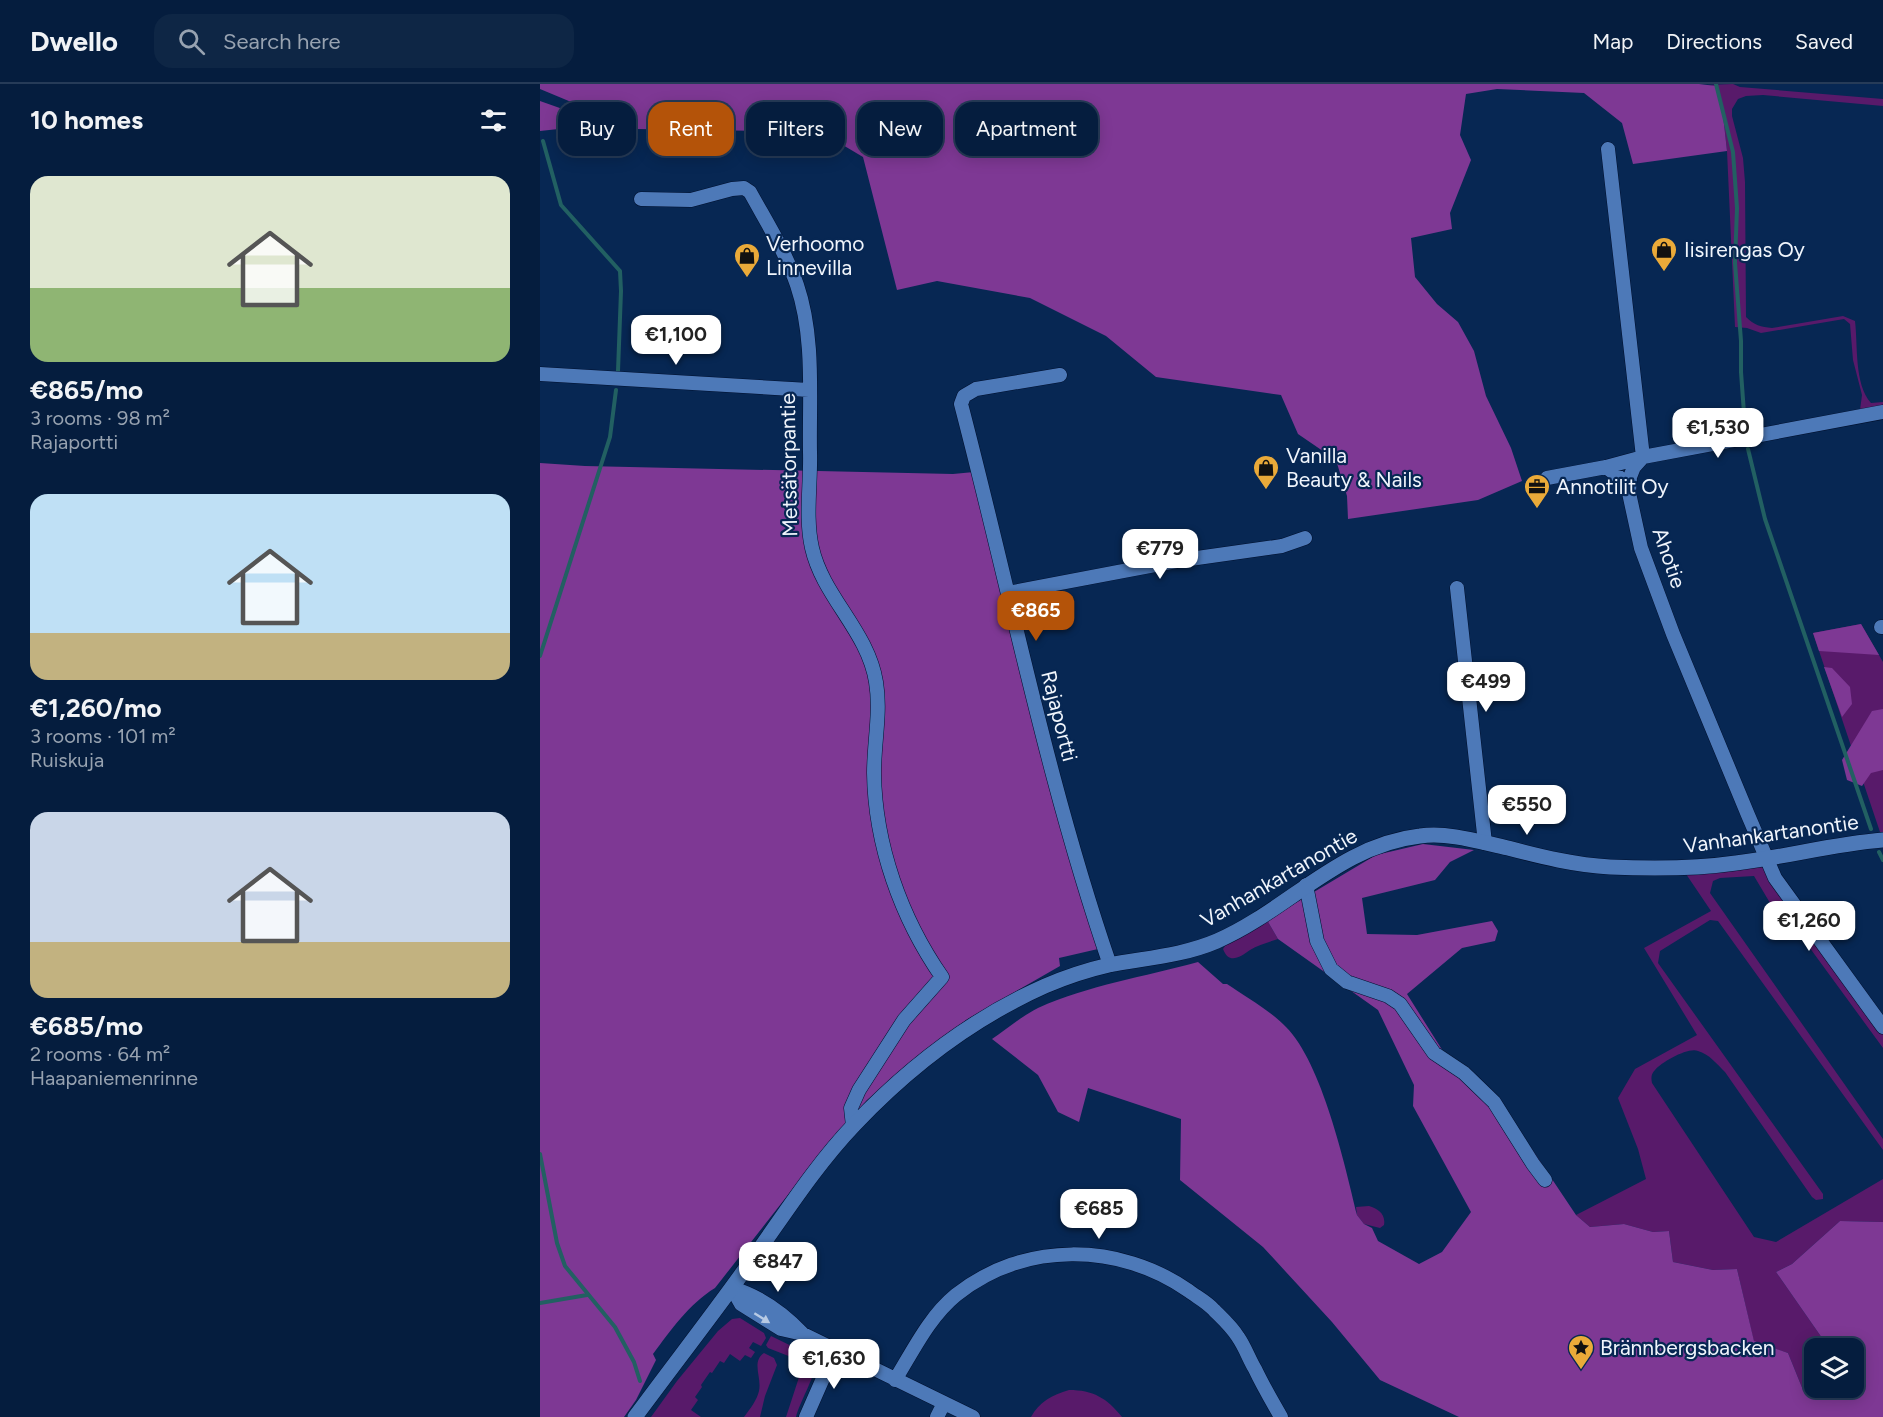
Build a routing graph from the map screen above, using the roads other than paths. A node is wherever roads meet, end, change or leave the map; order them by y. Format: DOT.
graph roads {
  1 [pos="1608,149"];
  2 [pos="641,200"];
  3 [pos="540,374"];
  4 [pos="1060,375"];
  5 [pos="809,390"];
  6 [pos="1883,412"];
  7 [pos="1643,457"];
  8 [pos="1606,467"];
  9 [pos="1547,478"];
  10 [pos="1629,492"];
  11 [pos="1305,538"];
  12 [pos="1457,588"];
  13 [pos="1008,593"];
  14 [pos="1883,840"];
  15 [pos="1485,843"];
  16 [pos="1766,858"];
  17 [pos="1306,885"];
  18 [pos="1110,965"];
  19 [pos="1883,1027"];
  20 [pos="853,1126"];
  21 [pos="1545,1180"];
  22 [pos="732,1287"];
  23 [pos="835,1351"];
  24 [pos="895,1380"];
  25 [pos="944,1403"];
  26 [pos="635,1417"];
  27 [pos="806,1417"];
  28 [pos="937,1417"];
  29 [pos="973,1417"];
  30 [pos="1281,1417"];
  1 -- 7 [label="street"];
  2 -- 5 [label="street, Metsätorpantie"];
  3 -- 5 [label="street"];
  4 -- 13 [label="street, Rajaportti"];
  5 -- 20 [label="street, Metsätorpantie"];
  6 -- 7 [label="street"];
  7 -- 8 [label="street"];
  7 -- 10 [label="street, Ahotie"];
  8 -- 9 [label="street"];
  8 -- 10 [label="street"];
  10 -- 16 [label="street, Ahotie"];
  11 -- 13 [label="street"];
  12 -- 15 [label="street"];
  13 -- 18 [label="street, Rajaportti"];
  14 -- 16 [label="street, Vanhankartanontie"];
  15 -- 16 [label="street, Vanhankartanontie"];
  15 -- 17 [label="street, Vanhankartanontie"];
  16 -- 19 [label="street, Ahotie"];
  17 -- 18 [label="street, Vanhankartanontie"];
  17 -- 21 [label="street"];
  18 -- 20 [label="street, Vanhankartanontie"];
  20 -- 22 [label="street, Vanhankartanontie"];
  22 -- 23 [label="street"];
  22 -- 26 [label="street, Vanhankartanontie"];
  23 -- 24 [label="street"];
  23 -- 27 [label="street"];
  24 -- 25 [label="street"];
  24 -- 30 [label="street"];
  25 -- 28 [label="street"];
  25 -- 29 [label="street"];
}
